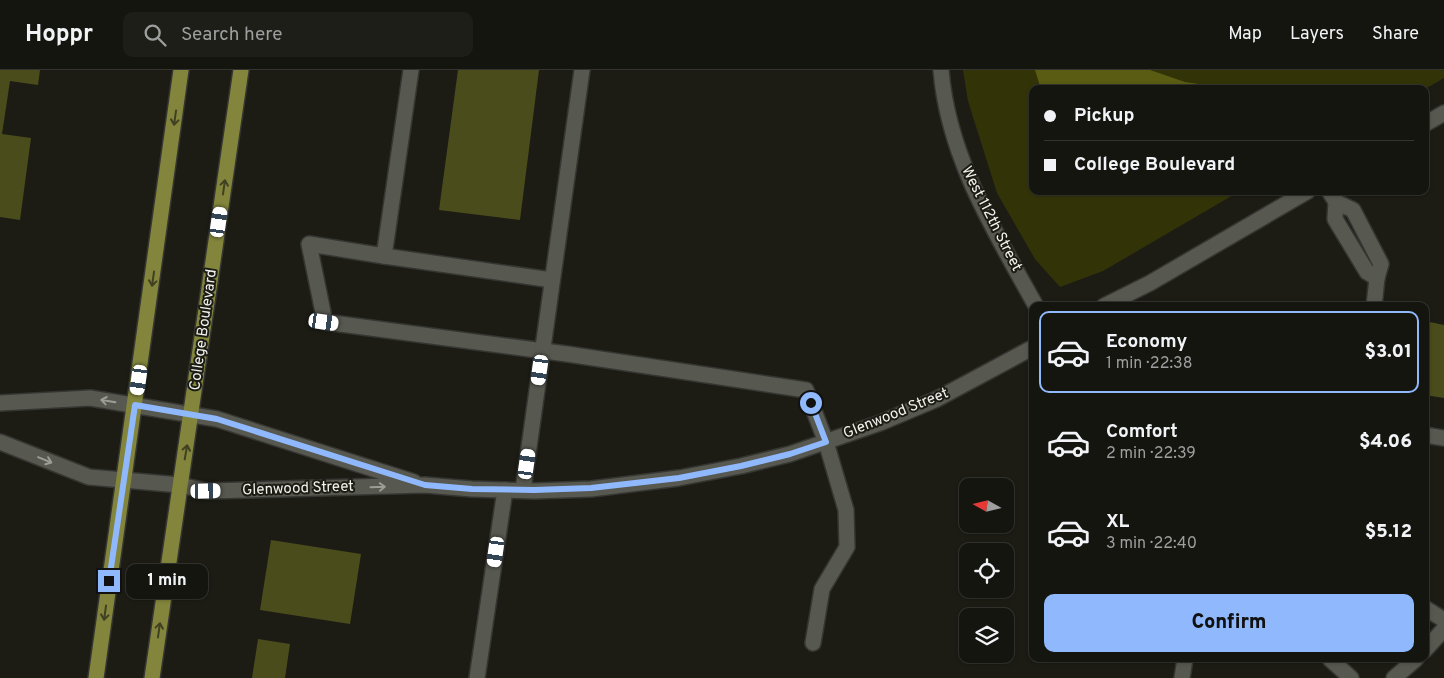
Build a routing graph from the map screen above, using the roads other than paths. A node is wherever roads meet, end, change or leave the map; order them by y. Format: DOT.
graph roads {
  1 [pos="181,70"];
  2 [pos="241,70"];
  3 [pos="410,70"];
  4 [pos="582,70"];
  5 [pos="941,70"];
  6 [pos="1444,113"];
  7 [pos="1429,122"];
  8 [pos="1301,195"];
  9 [pos="1332,197"];
  10 [pos="384,256"];
  11 [pos="552,280"];
  12 [pos="1034,302"];
  13 [pos="1112,302"];
  14 [pos="1374,302"];
  15 [pos="1029,350"];
  16 [pos="542,351"];
  17 [pos="0,403"];
  18 [pos="135,405"];
  19 [pos="192,415"];
  20 [pos="1429,436"];
  21 [pos="1444,438"];
  22 [pos="0,442"];
  23 [pos="826,442"];
  24 [pos="124,480"];
  25 [pos="180,485"];
  26 [pos="425,485"];
  27 [pos="504,490"];
  28 [pos="523,490"];
  29 [pos="1429,611"];
  30 [pos="1444,620"];
  31 [pos="1444,630"];
  32 [pos="813,644"];
  33 [pos="1429,646"];
  34 [pos="1185,662"];
  35 [pos="1333,662"];
  36 [pos="1413,662"];
  37 [pos="96,678"];
  38 [pos="152,678"];
  39 [pos="477,678"];
  40 [pos="1182,678"];
  41 [pos="1351,678"];
  42 [pos="1394,678"];
  1 -- 18 [label="main road, one-way"];
  19 -- 2 [label="main road, College Boulevard, one-way"];
  3 -- 10 [label="street"];
  4 -- 11 [label="street"];
  5 -- 12 [label="street, West 112th Street"];
  6 -- 7 [label="street"];
  8 -- 13 [label="street"];
  9 -- 14 [label="street"];
  10 -- 11 [label="street"];
  10 -- 16 [label="street"];
  11 -- 16 [label="street"];
  15 -- 23 [label="street, Glenwood Street"];
  16 -- 23 [label="street"];
  16 -- 28 [label="street"];
  18 -- 17 [label="street, Glenwood Street, one-way"];
  18 -- 19 [label="street, Glenwood Street"];
  18 -- 24 [label="main road"];
  25 -- 19 [label="main road, College Boulevard, one-way"];
  19 -- 26 [label="street, Glenwood Street"];
  20 -- 21 [label="street"];
  22 -- 24 [label="street, Glenwood Street, one-way"];
  23 -- 28 [label="street, Glenwood Street"];
  23 -- 32 [label="street"];
  24 -- 25 [label="street, Glenwood Street"];
  24 -- 37 [label="main road, one-way"];
  25 -- 26 [label="street, Glenwood Street, one-way"];
  38 -- 25 [label="main road, College Boulevard, one-way"];
  26 -- 27 [label="street, Glenwood Street"];
  27 -- 28 [label="street, Glenwood Street"];
  27 -- 39 [label="street"];
  29 -- 30 [label="street"];
  31 -- 33 [label="street"];
  34 -- 40 [label="street"];
  35 -- 41 [label="street"];
  36 -- 42 [label="street"];
}
